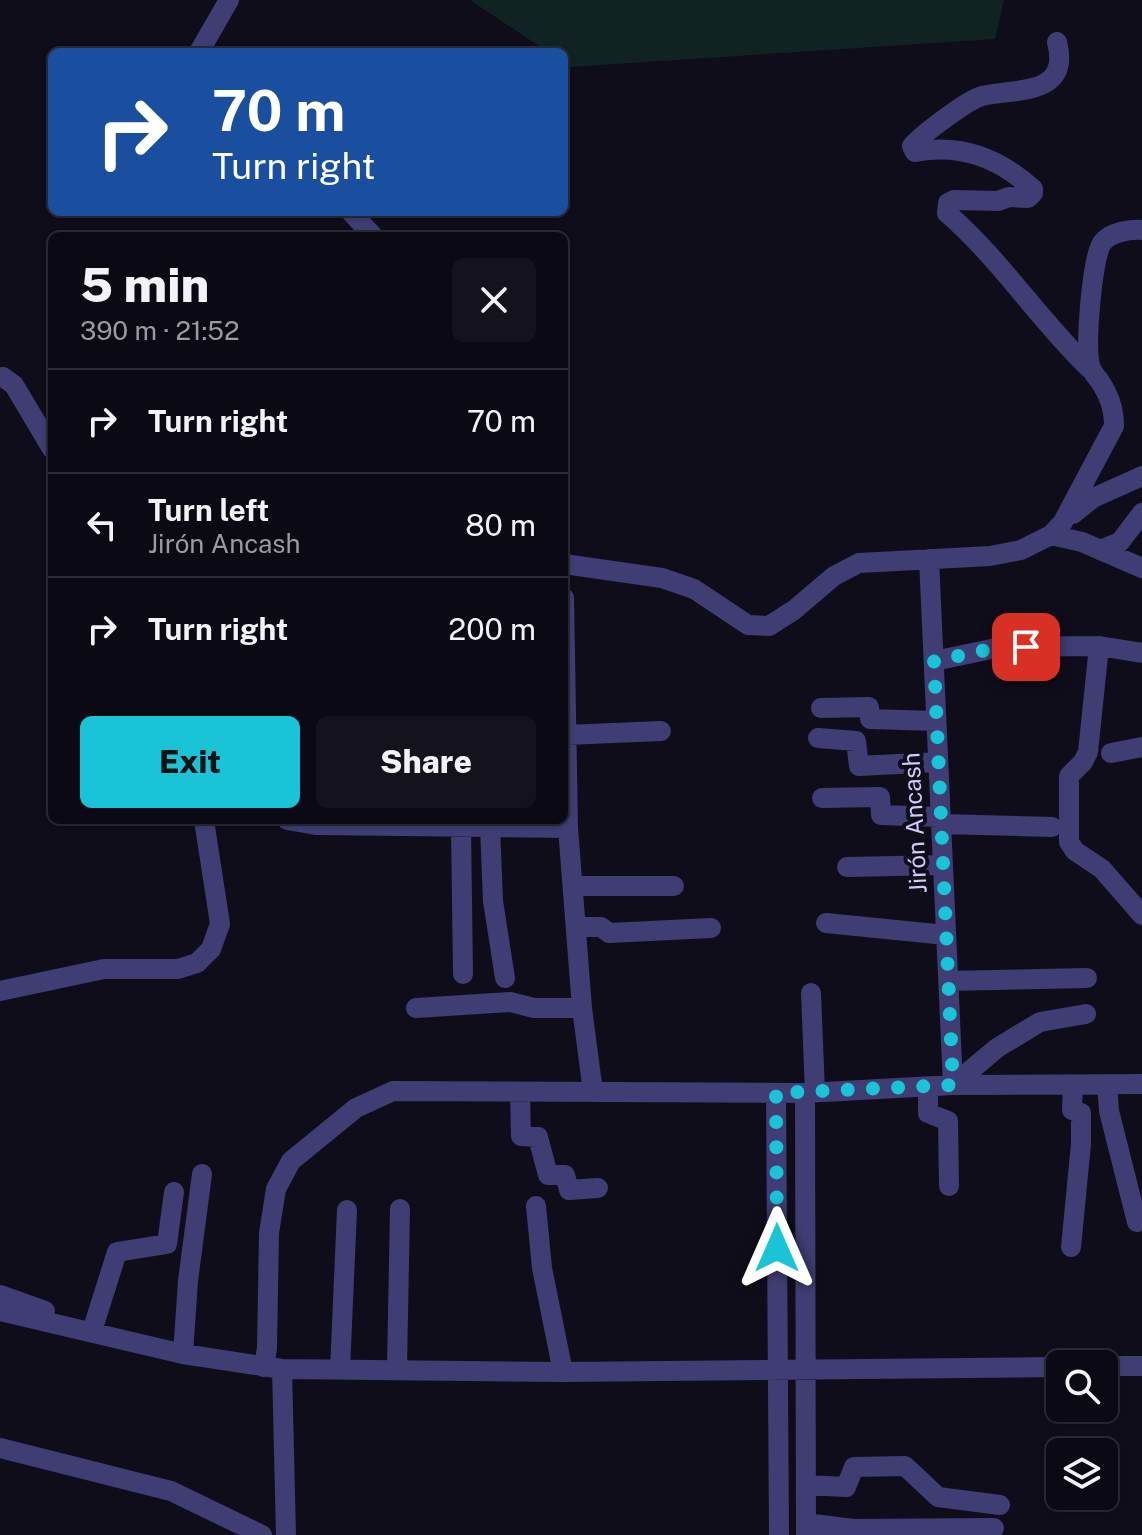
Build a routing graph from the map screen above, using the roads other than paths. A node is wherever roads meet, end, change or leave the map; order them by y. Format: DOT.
graph roads {
  1 [pos="229,0"];
  2 [pos="1057,42"];
  3 [pos="201,48"];
  4 [pos="355,216"];
  5 [pos="1142,230"];
  6 [pos="369,232"];
  7 [pos="1090,369"];
  8 [pos="3,377"];
  9 [pos="48,442"];
  10 [pos="1142,476"];
  11 [pos="1142,513"];
  12 [pos="1057,528"];
  13 [pos="1100,550"];
  14 [pos="929,559"];
  15 [pos="568,565"];
  16 [pos="1142,568"];
  17 [pos="1099,646"];
  18 [pos="1142,653"];
  19 [pos="934,661"];
  20 [pos="821,708"];
  21 [pos="936,721"];
  22 [pos="661,731"];
  23 [pos="568,735"];
  24 [pos="818,738"];
  25 [pos="1142,747"];
  26 [pos="1111,753"];
  27 [pos="938,762"];
  28 [pos="822,798"];
  29 [pos="941,820"];
  30 [pos="205,824"];
  31 [pos="420,824"];
  32 [pos="568,824"];
  33 [pos="493,825"];
  34 [pos="461,827"];
  35 [pos="1052,827"];
  36 [pos="568,828"];
  37 [pos="943,865"];
  38 [pos="847,867"];
  39 [pos="573,886"];
  40 [pos="674,886"];
  41 [pos="1142,915"];
  42 [pos="826,923"];
  43 [pos="576,927"];
  44 [pos="711,928"];
  45 [pos="946,935"];
  46 [pos="463,974"];
  47 [pos="505,978"];
  48 [pos="1087,978"];
  49 [pos="948,981"];
  50 [pos="0,991"];
  51 [pos="811,993"];
  52 [pos="416,1008"];
  53 [pos="582,1008"];
  54 [pos="1086,1014"];
  55 [pos="1107,1084"];
  56 [pos="1142,1084"];
  57 [pos="953,1085"];
  58 [pos="1073,1085"];
  59 [pos="928,1087"];
  60 [pos="520,1092"];
  61 [pos="593,1092"];
  62 [pos="776,1093"];
  63 [pos="810,1093"];
  64 [pos="202,1174"];
  65 [pos="949,1186"];
  66 [pos="598,1188"];
  67 [pos="174,1192"];
  68 [pos="536,1206"];
  69 [pos="400,1209"];
  70 [pos="347,1210"];
  71 [pos="1137,1222"];
  72 [pos="1071,1247"];
  73 [pos="0,1295"];
  74 [pos="0,1311"];
  75 [pos="93,1328"];
  76 [pos="143,1346"];
  77 [pos="183,1354"];
  78 [pos="1118,1366"];
  79 [pos="1142,1366"];
  80 [pos="1046,1367"];
  81 [pos="273,1368"];
  82 [pos="397,1368"];
  83 [pos="340,1370"];
  84 [pos="778,1371"];
  85 [pos="805,1371"];
  86 [pos="563,1372"];
  87 [pos="0,1448"];
  88 [pos="806,1485"];
  89 [pos="1000,1505"];
  90 [pos="994,1528"];
  91 [pos="806,1529"];
  92 [pos="262,1535"];
  93 [pos="286,1535"];
  94 [pos="779,1535"];
  1 -- 3 [label="street"];
  2 -- 7 [label="street"];
  4 -- 6 [label="street"];
  5 -- 7 [label="street"];
  7 -- 12 [label="street"];
  8 -- 9 [label="street"];
  10 -- 12 [label="street"];
  11 -- 13 [label="street"];
  12 -- 13 [label="street"];
  12 -- 14 [label="street"];
  13 -- 16 [label="street"];
  14 -- 15 [label="street"];
  14 -- 19 [label="street, Jirón Ancash"];
  17 -- 18 [label="street"];
  17 -- 19 [label="street"];
  17 -- 41 [label="street"];
  19 -- 21 [label="street, Jirón Ancash"];
  20 -- 21 [label="street"];
  21 -- 27 [label="street, Jirón Ancash"];
  22 -- 23 [label="street"];
  24 -- 27 [label="street"];
  25 -- 26 [label="street"];
  27 -- 29 [label="street, Jirón Ancash"];
  28 -- 29 [label="street"];
  29 -- 35 [label="street"];
  29 -- 37 [label="street, Jirón Ancash"];
  30 -- 50 [label="street"];
  31 -- 34 [label="street"];
  32 -- 36 [label="street"];
  33 -- 34 [label="street"];
  33 -- 36 [label="street"];
  33 -- 47 [label="street"];
  34 -- 46 [label="street"];
  36 -- 39 [label="street"];
  37 -- 38 [label="street"];
  37 -- 45 [label="street, Jirón Ancash"];
  39 -- 40 [label="street"];
  39 -- 43 [label="street"];
  42 -- 45 [label="street"];
  43 -- 44 [label="street"];
  43 -- 53 [label="street"];
  45 -- 49 [label="street, Jirón Ancash"];
  48 -- 49 [label="street"];
  49 -- 57 [label="street, Jirón Ancash"];
  51 -- 63 [label="street"];
  52 -- 53 [label="street"];
  53 -- 61 [label="street"];
  54 -- 57 [label="street"];
  55 -- 56 [label="street"];
  55 -- 58 [label="street"];
  55 -- 71 [label="street"];
  57 -- 58 [label="street"];
  57 -- 59 [label="street"];
  58 -- 72 [label="street"];
  59 -- 63 [label="street"];
  59 -- 65 [label="street"];
  60 -- 61 [label="street"];
  60 -- 66 [label="street"];
  60 -- 81 [label="street"];
  61 -- 62 [label="street"];
  62 -- 63 [label="street"];
  62 -- 84 [label="street"];
  63 -- 85 [label="street"];
  64 -- 77 [label="street"];
  67 -- 75 [label="street"];
  68 -- 86 [label="street"];
  69 -- 82 [label="street"];
  70 -- 83 [label="street"];
  73 -- 75 [label="street"];
  74 -- 76 [label="street"];
  75 -- 76 [label="street"];
  76 -- 77 [label="street"];
  77 -- 81 [label="street"];
  78 -- 79 [label="street"];
  80 -- 85 [label="street"];
  81 -- 83 [label="street"];
  81 -- 93 [label="street"];
  82 -- 83 [label="street"];
  82 -- 86 [label="street"];
  84 -- 85 [label="street"];
  84 -- 86 [label="street"];
  84 -- 94 [label="street"];
  85 -- 88 [label="street"];
  87 -- 92 [label="street"];
  88 -- 89 [label="street"];
  88 -- 91 [label="street"];
  90 -- 91 [label="street"];
}
